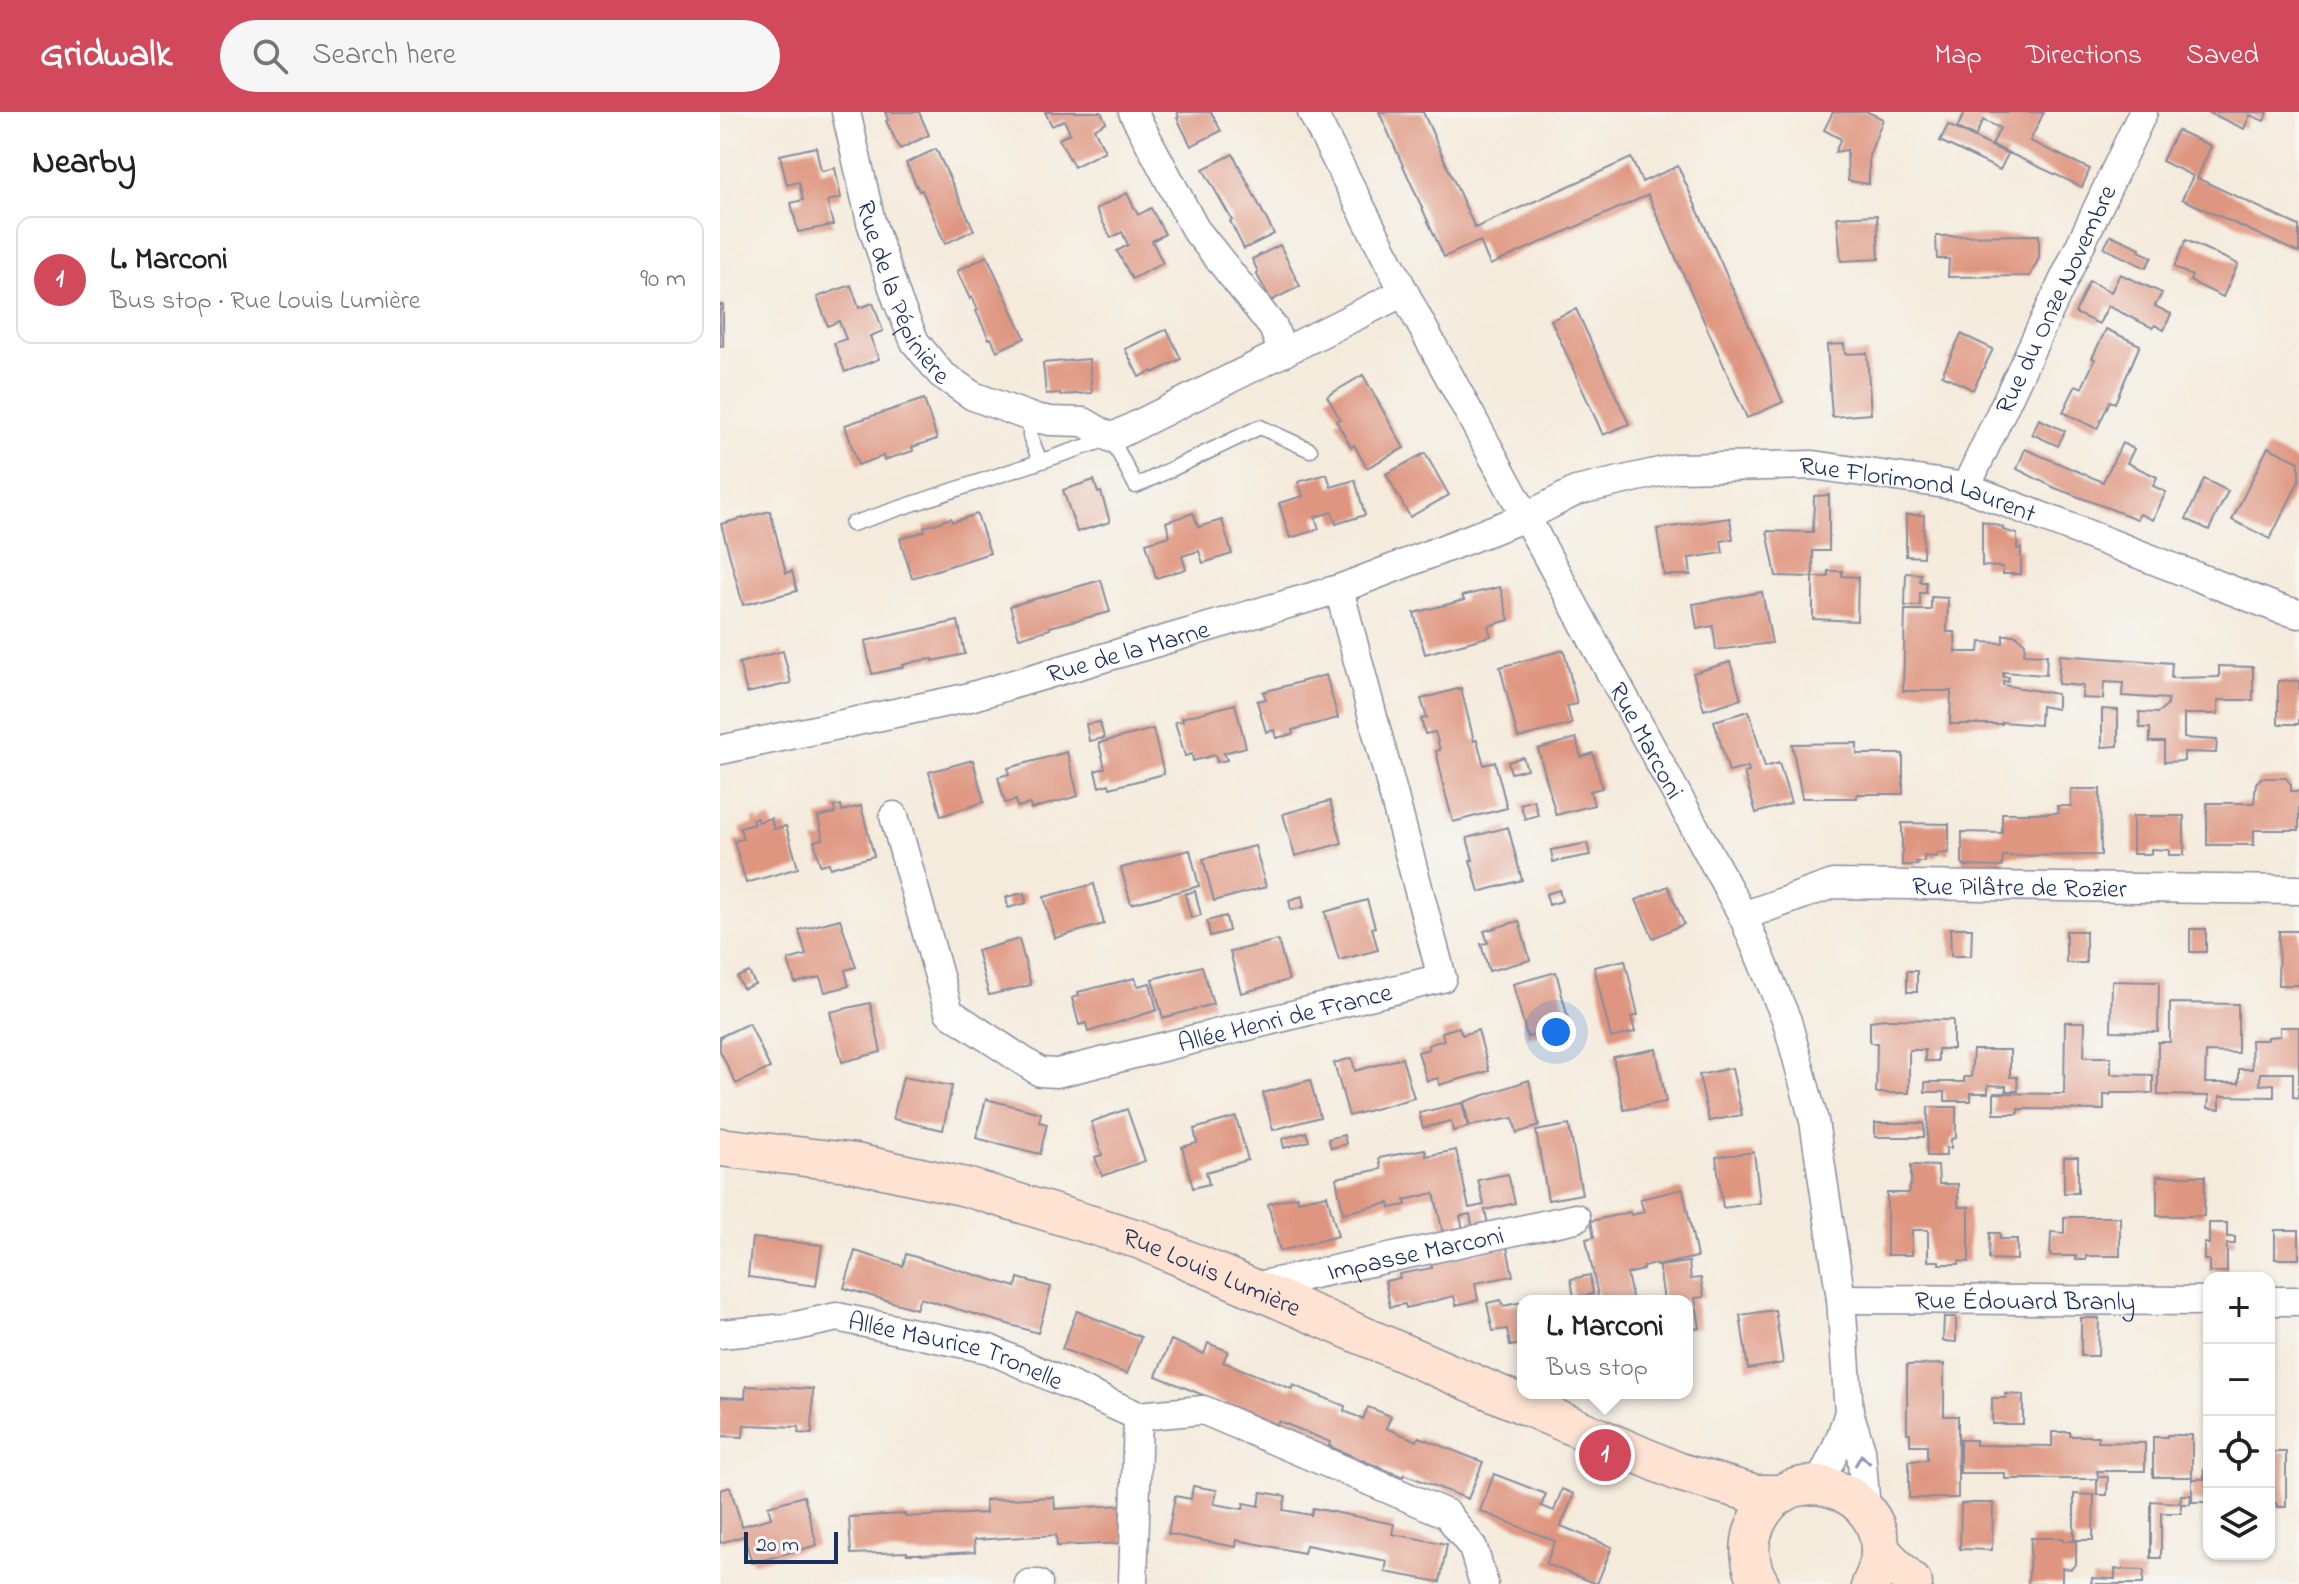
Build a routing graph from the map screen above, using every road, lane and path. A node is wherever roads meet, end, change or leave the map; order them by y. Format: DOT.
graph roads {
  1 [pos="846,112"];
  2 [pos="1133,112"];
  3 [pos="1312,112"];
  4 [pos="2143,112"];
  5 [pos="1404,292"];
  6 [pos="1283,353"];
  7 [pos="1030,417"];
  8 [pos="1111,438"];
  9 [pos="1310,450"];
  10 [pos="1040,461"];
  11 [pos="1966,487"];
  12 [pos="1526,517"];
  13 [pos="852,524"];
  14 [pos="1339,589"];
  15 [pos="2299,614"];
  16 [pos="720,750"];
  17 [pos="894,816"];
  18 [pos="2299,890"];
  19 [pos="1743,916"];
  20 [pos="720,1147"];
  21 [pos="1576,1218"];
  22 [pos="1253,1287"];
  23 [pos="1841,1299"];
  24 [pos="2203,1301"];
  25 [pos="2275,1301"];
  26 [pos="2299,1301"];
  27 [pos="720,1334"];
  28 [pos="1849,1412"];
  29 [pos="1138,1416"];
  30 [pos="1679,1472"];
  31 [pos="1799,1490"];
  32 [pos="1866,1509"];
  33 [pos="1750,1544"];
  34 [pos="1875,1567"];
  35 [pos="1029,1584"];
  36 [pos="1038,1584"];
  37 [pos="1133,1584"];
  38 [pos="1484,1584"];
  39 [pos="1760,1584"];
  40 [pos="1913,1584"];
  1 -- 7 [label="street, Rue de la Pépinière"];
  2 -- 6 [label="street"];
  3 -- 5 [label="street, Rue Marconi"];
  4 -- 11 [label="street, Rue du Onze Novembre"];
  5 -- 6 [label="street"];
  5 -- 12 [label="street, Rue Marconi"];
  6 -- 8 [label="street"];
  7 -- 8 [label="street, Rue de la Pépinière"];
  7 -- 10 [label="lane"];
  8 -- 9 [label="lane"];
  8 -- 10 [label="lane"];
  10 -- 13 [label="lane"];
  11 -- 12 [label="street, Rue Florimond Laurent"];
  11 -- 15 [label="street, Rue Florimond Laurent"];
  12 -- 14 [label="street, Rue de la Marne"];
  12 -- 19 [label="street, Rue Marconi"];
  14 -- 16 [label="street, Rue de la Marne"];
  14 -- 17 [label="street, Allée Henri de France"];
  18 -- 19 [label="street, Rue Pilâtre de Rozier"];
  19 -- 23 [label="street, Rue Marconi"];
  20 -- 22 [label="main road, Rue Louis Lumière"];
  21 -- 22 [label="street, Impasse Marconi"];
  22 -- 30 [label="main road, Rue Louis Lumière"];
  23 -- 24 [label="street, Rue Édouard Branly"];
  23 -- 28 [label="street, Rue Marconi"];
  25 -- 26 [label="street"];
  27 -- 29 [label="street, Allée Maurice Tronelle"];
  28 -- 31 [label="street, Rue Marconi"];
  32 -- 28 [label="street, Rue Marconi, one-way"];
  29 -- 37 [label="street"];
  29 -- 38 [label="street, Allée Maurice Tronelle"];
  30 -- 31 [label="main road, Rue Louis Lumière"];
  30 -- 33 [label="main road, Rue Louis Lumière"];
  31 -- 32 [label="main road, Rue Louis Lumière"];
  31 -- 33 [label="main road"];
  32 -- 34 [label="main road"];
  33 -- 39 [label="main road"];
  34 -- 40 [label="main road"];
  35 -- 36 [label="street"];
}
